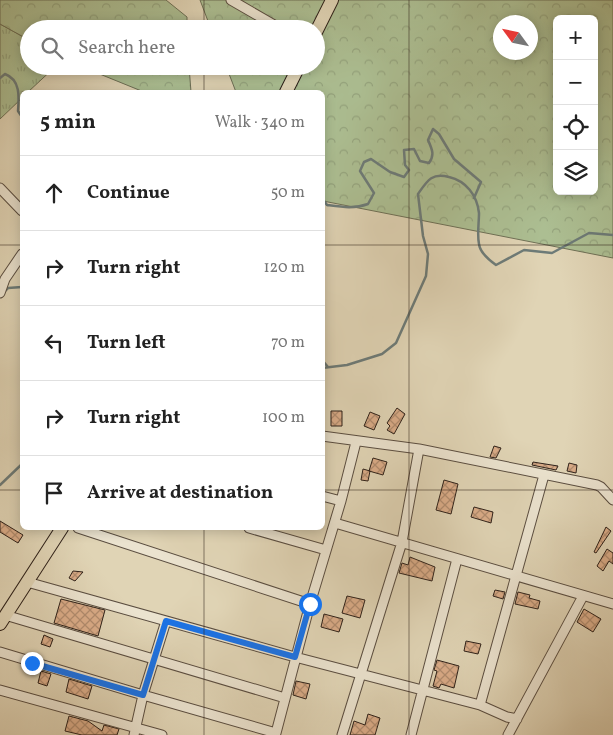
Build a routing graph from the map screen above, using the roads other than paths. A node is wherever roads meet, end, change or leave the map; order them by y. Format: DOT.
graph roads {
  1 [pos="231,0"];
  2 [pos="332,0"];
  3 [pos="265,20"];
  4 [pos="322,20"];
  5 [pos="294,75"];
  6 [pos="287,90"];
  7 [pos="0,188"];
  8 [pos="20,209"];
  9 [pos="20,257"];
  10 [pos="0,293"];
  11 [pos="325,437"];
  12 [pos="356,442"];
  13 [pos="419,449"];
  14 [pos="544,475"];
  15 [pos="325,497"];
  16 [pos="613,500"];
  17 [pos="341,501"];
  18 [pos="335,523"];
  19 [pos="61,530"];
  20 [pos="84,530"];
  21 [pos="256,530"];
  22 [pos="402,542"];
  23 [pos="326,550"];
  24 [pos="457,559"];
  25 [pos="517,576"];
  26 [pos="27,582"];
  27 [pos="583,596"];
  28 [pos="310,604"];
  29 [pos="613,604"];
  30 [pos="1,621"];
  31 [pos="166,621"];
  32 [pos="0,652"];
  33 [pos="295,657"];
  34 [pos="153,660"];
  35 [pos="361,674"];
  36 [pos="0,690"];
  37 [pos="423,690"];
  38 [pos="143,695"];
  39 [pos="285,698"];
  40 [pos="480,705"];
  41 [pos="516,719"];
  42 [pos="135,731"];
  43 [pos="275,734"];
  44 [pos="162,735"];
  45 [pos="342,735"];
  46 [pos="411,735"];
  47 [pos="508,735"];
  1 -- 3 [label="street"];
  2 -- 4 [label="highway"];
  5 -- 6 [label="highway"];
  7 -- 8 [label="street"];
  9 -- 10 [label="street"];
  11 -- 12 [label="street"];
  12 -- 13 [label="street"];
  12 -- 17 [label="street"];
  13 -- 14 [label="street"];
  13 -- 22 [label="street"];
  14 -- 16 [label="street"];
  14 -- 25 [label="street"];
  15 -- 17 [label="street"];
  17 -- 18 [label="street"];
  18 -- 22 [label="street"];
  18 -- 23 [label="street"];
  19 -- 26 [label="highway"];
  20 -- 28 [label="street"];
  21 -- 23 [label="street"];
  22 -- 24 [label="street"];
  22 -- 35 [label="street"];
  23 -- 28 [label="street"];
  24 -- 25 [label="street"];
  24 -- 37 [label="street"];
  25 -- 27 [label="street"];
  25 -- 40 [label="street"];
  26 -- 30 [label="highway"];
  26 -- 31 [label="street"];
  27 -- 29 [label="street"];
  27 -- 41 [label="street"];
  28 -- 33 [label="street"];
  30 -- 34 [label="street"];
  31 -- 33 [label="street"];
  31 -- 34 [label="street"];
  32 -- 38 [label="street"];
  33 -- 35 [label="street"];
  33 -- 39 [label="street"];
  34 -- 38 [label="street"];
  34 -- 39 [label="street"];
  35 -- 37 [label="street"];
  35 -- 45 [label="street"];
  36 -- 42 [label="street"];
  37 -- 40 [label="street"];
  37 -- 46 [label="street"];
  38 -- 42 [label="street"];
  38 -- 43 [label="street"];
  39 -- 43 [label="street"];
  40 -- 41 [label="street"];
  41 -- 47 [label="street"];
  42 -- 44 [label="street"];
}
